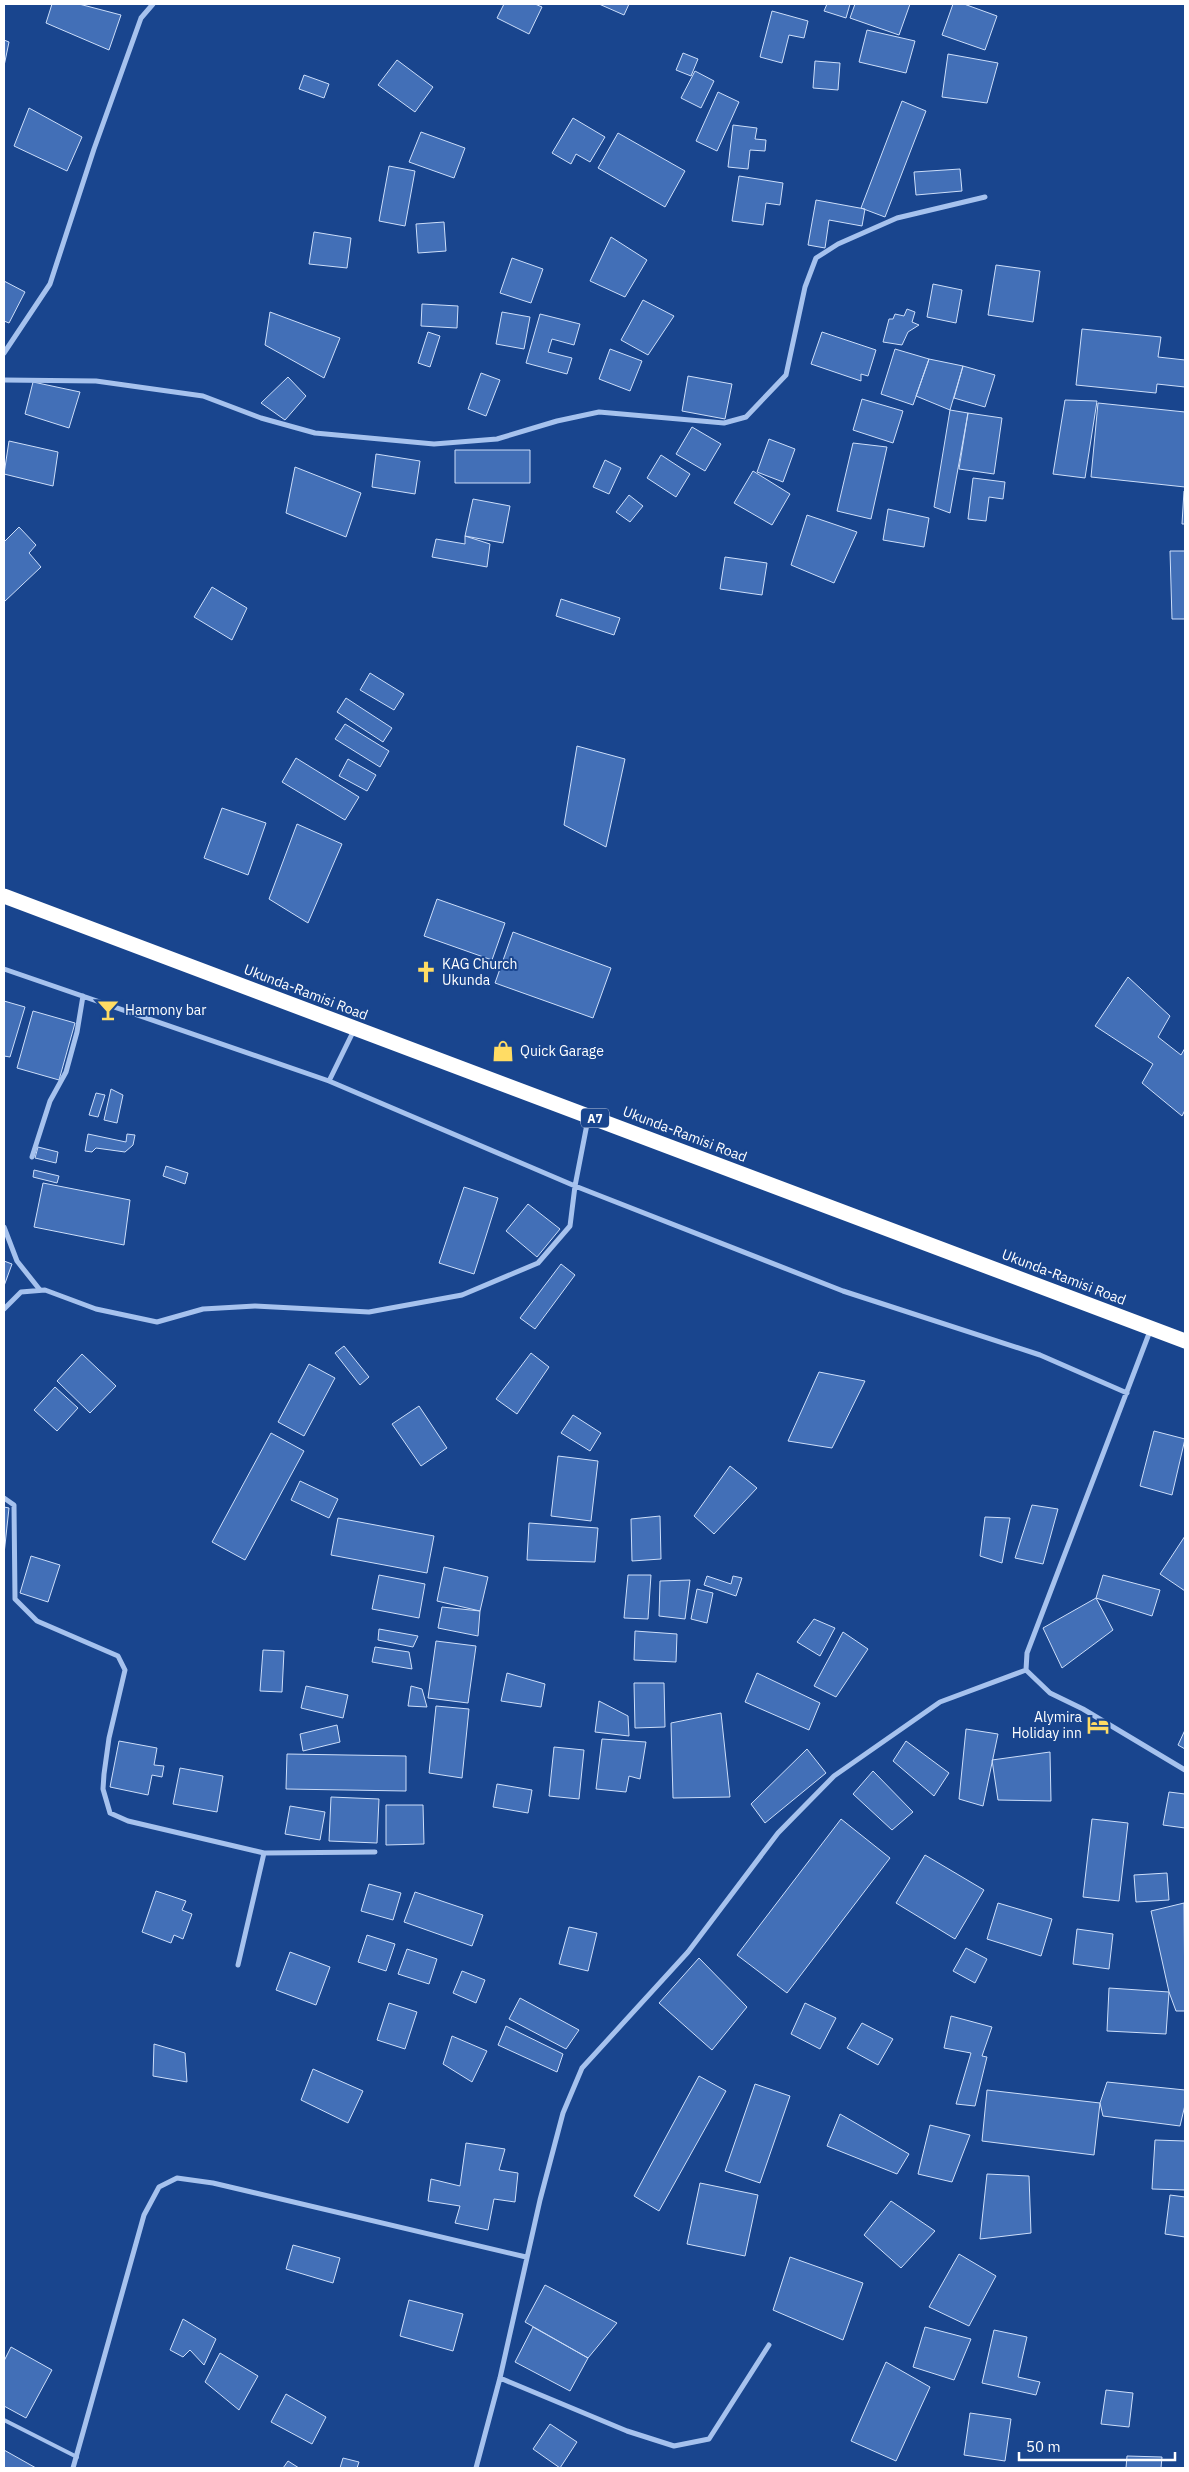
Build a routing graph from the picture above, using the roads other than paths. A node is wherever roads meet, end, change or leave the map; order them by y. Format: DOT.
graph roads {
  1 [pos="153,4"];
  2 [pos="985,197"];
  3 [pos="4,354"];
  4 [pos="4,380"];
  5 [pos="4,896"];
  6 [pos="4,969"];
  7 [pos="83,996"];
  8 [pos="355,1028"];
  9 [pos="329,1081"];
  10 [pos="589,1116"];
  11 [pos="32,1157"];
  12 [pos="574,1186"];
  13 [pos="4,1227"];
  14 [pos="40,1290"];
  15 [pos="4,1309"];
  16 [pos="1151,1328"];
  17 [pos="1185,1341"];
  18 [pos="1126,1393"];
  19 [pos="4,1498"];
  20 [pos="1026,1670"];
  21 [pos="1185,1770"];
  22 [pos="375,1852"];
  23 [pos="264,1853"];
  24 [pos="238,1965"];
  25 [pos="526,2257"];
  26 [pos="769,2345"];
  27 [pos="500,2378"];
  28 [pos="4,2420"];
  29 [pos="77,2457"];
  30 [pos="74,2468"];
  31 [pos="476,2468"];
  1 -- 3 [label="street"];
  2 -- 4 [label="street"];
  5 -- 8 [label="highway, Ukunda-Ramisi Road / A7"];
  6 -- 7 [label="street"];
  7 -- 9 [label="street"];
  7 -- 11 [label="street"];
  8 -- 9 [label="street"];
  8 -- 10 [label="highway, Ukunda-Ramisi Road / A7"];
  9 -- 12 [label="street"];
  10 -- 12 [label="street"];
  10 -- 16 [label="highway, Ukunda-Ramisi Road / A7"];
  12 -- 14 [label="street"];
  12 -- 18 [label="street"];
  13 -- 14 [label="street"];
  14 -- 15 [label="street"];
  16 -- 17 [label="highway, Ukunda-Ramisi Road / A7"];
  16 -- 18 [label="street"];
  18 -- 20 [label="street"];
  19 -- 23 [label="street"];
  20 -- 21 [label="street"];
  20 -- 25 [label="street"];
  22 -- 23 [label="street"];
  23 -- 24 [label="street"];
  25 -- 27 [label="street"];
  25 -- 29 [label="street"];
  26 -- 27 [label="street"];
  27 -- 31 [label="street"];
  28 -- 29 [label="lane"];
  29 -- 30 [label="street"];
}
